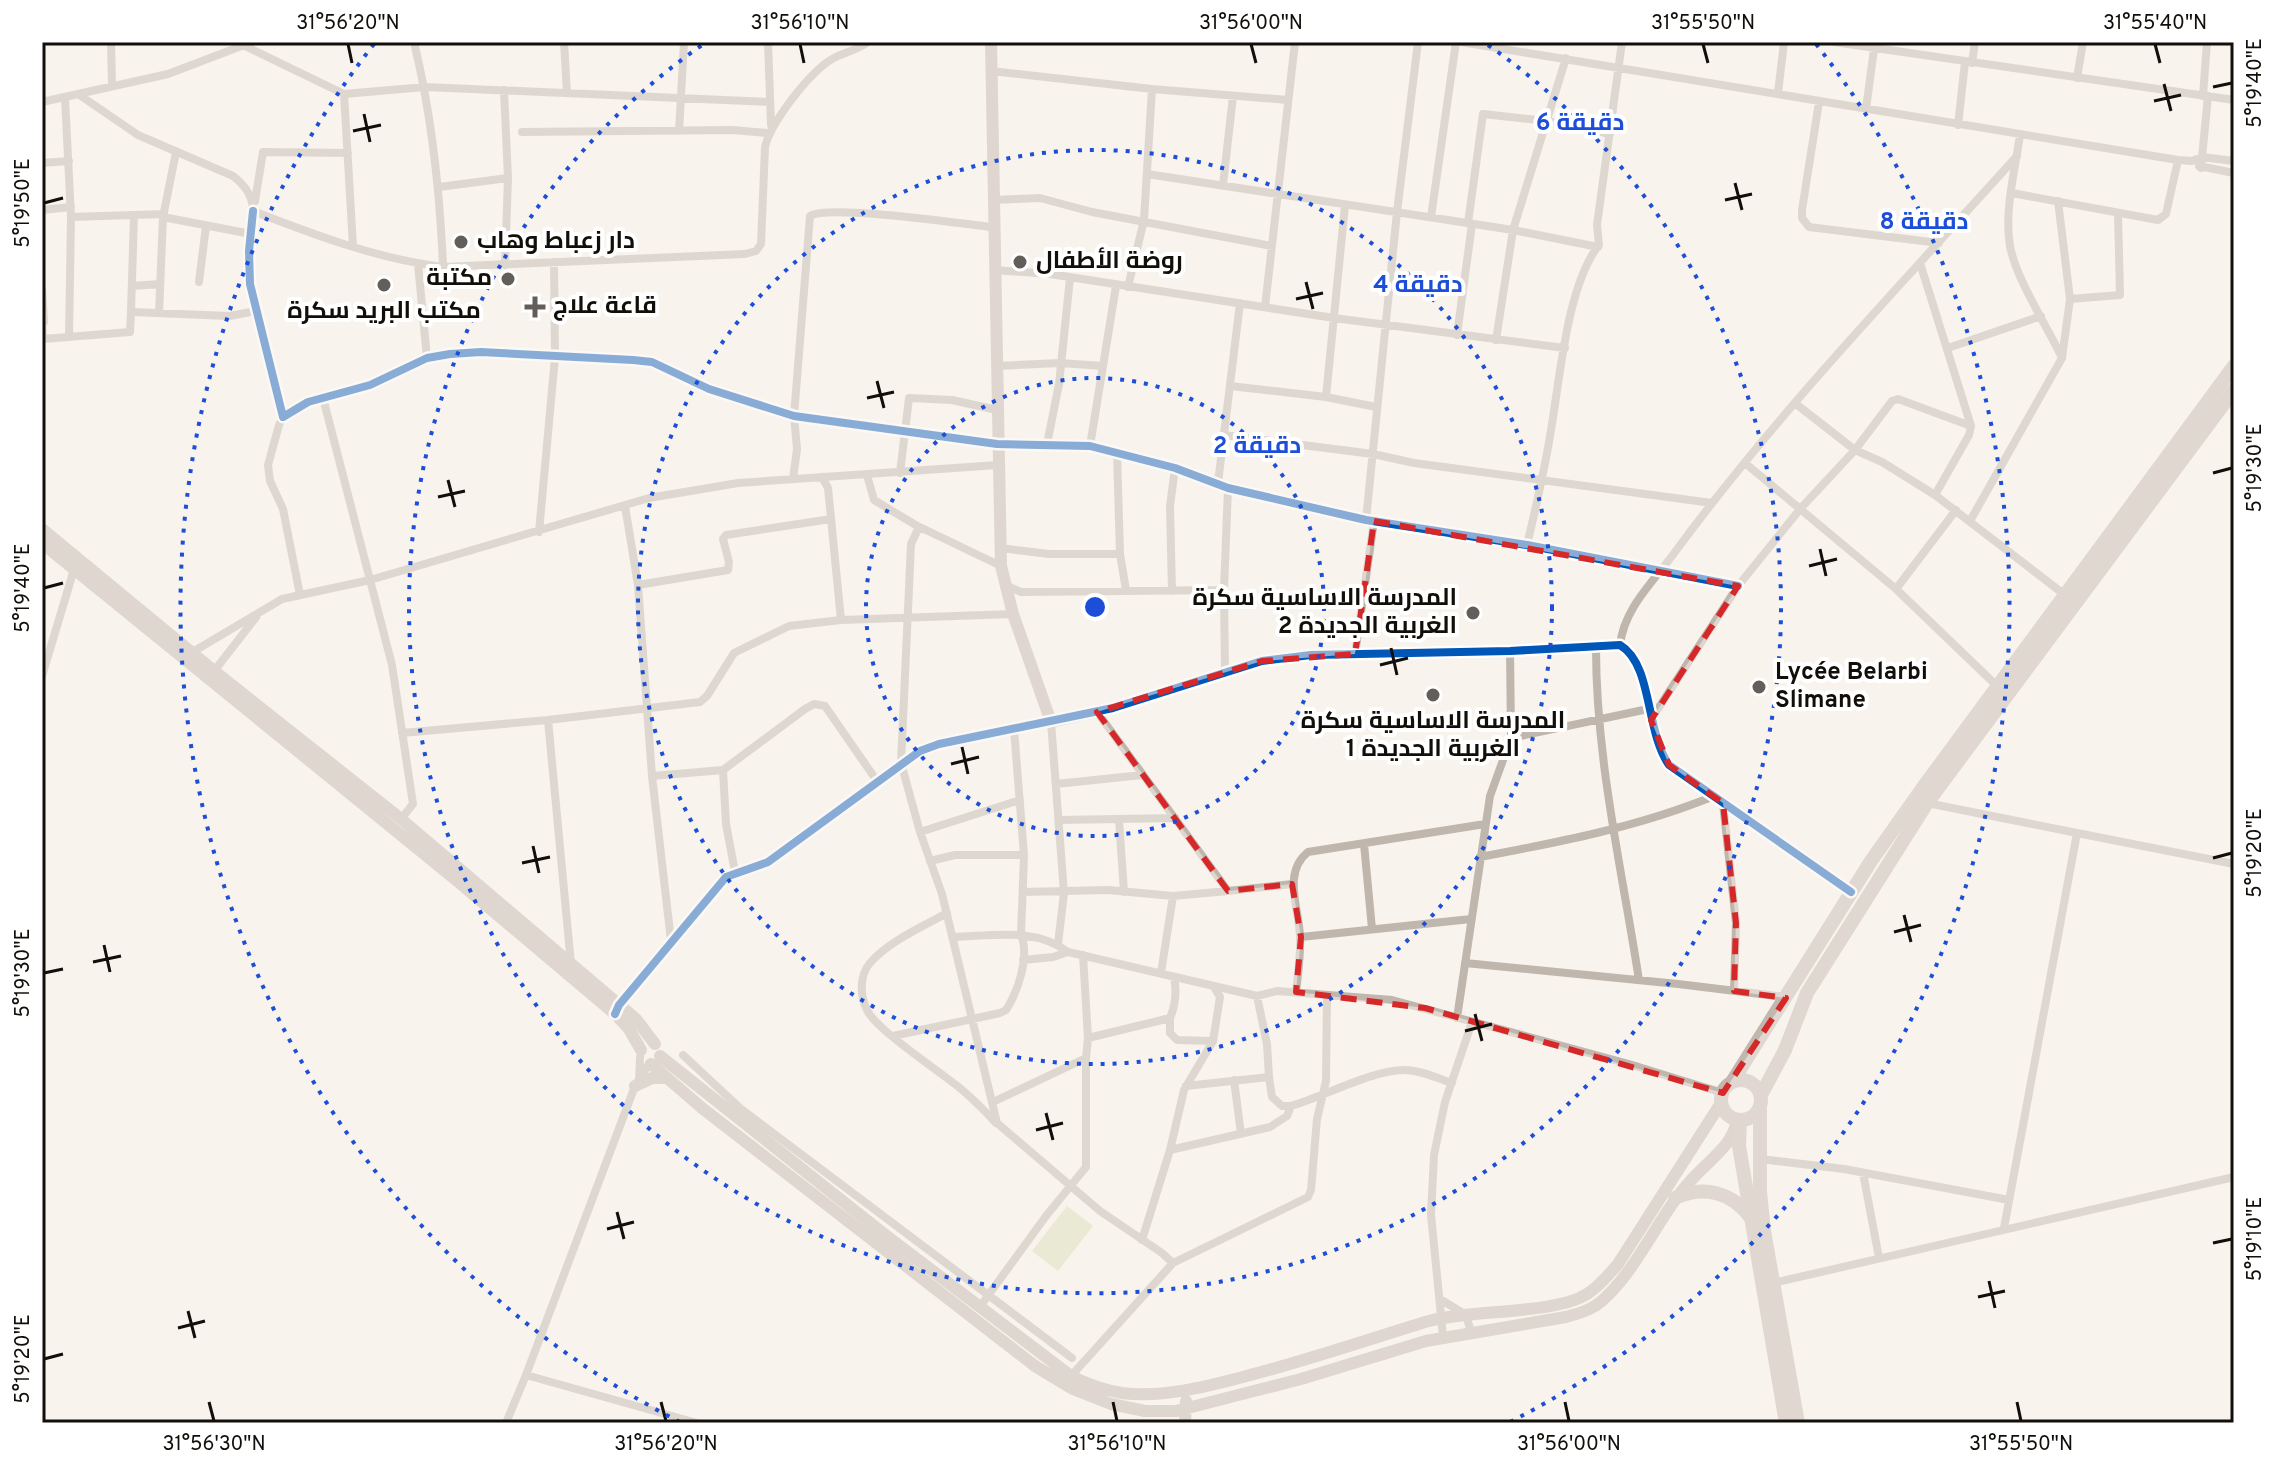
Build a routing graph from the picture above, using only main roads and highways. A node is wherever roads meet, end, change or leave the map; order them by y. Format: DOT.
graph roads {
  1 [pos="2234,366"];
  2 [pos="2234,390"];
  3 [pos="1725,1093"];
  4 [pos="1760,1102"];
  5 [pos="1738,1120"];
  6 [pos="1675,1198"];
  7 [pos="1750,1217"];
  8 [pos="1786,1423"];
  9 [pos="1798,1423"];
  1 -- 3 [label="main road"];
  2 -- 4 [label="main road"];
  3 -- 4 [label="main road"];
  3 -- 5 [label="main road"];
  4 -- 5 [label="main road"];
  4 -- 9 [label="main road"];
  5 -- 7 [label="main road"];
  6 -- 7 [label="main road"];
  7 -- 8 [label="main road"];
}
